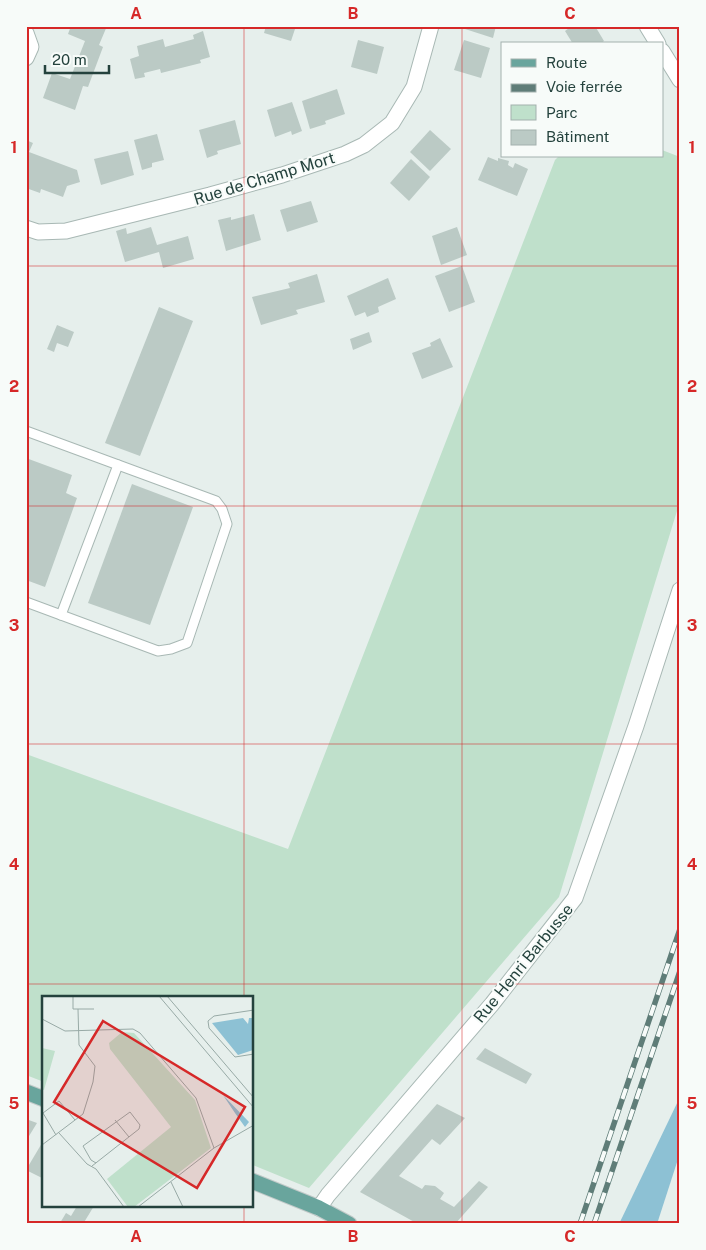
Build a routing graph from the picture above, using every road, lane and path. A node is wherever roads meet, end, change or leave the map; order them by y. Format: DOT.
graph roads {
  1 [pos="431,26"];
  2 [pos="647,26"];
  3 [pos="26,33"];
  4 [pos="657,42"];
  5 [pos="664,54"];
  6 [pos="26,58"];
  7 [pos="680,80"];
  8 [pos="26,228"];
  9 [pos="26,432"];
  10 [pos="118,465"];
  11 [pos="680,590"];
  12 [pos="26,602"];
  13 [pos="61,615"];
  14 [pos="26,1092"];
  15 [pos="42,1097"];
  16 [pos="254,1182"];
  17 [pos="323,1201"];
  18 [pos="349,1224"];
  1 -- 8 [label="street, Rue de Champ Mort"];
  2 -- 4 [label="street"];
  3 -- 6 [label="street"];
  5 -- 7 [label="street"];
  9 -- 10 [label="lane"];
  10 -- 13 [label="lane"];
  10 -- 13 [label="lane"];
  11 -- 17 [label="street, Rue Henri Barbusse"];
  12 -- 13 [label="lane"];
  14 -- 15 [label="main road"];
  16 -- 17 [label="main road"];
  17 -- 18 [label="main road"];
}
